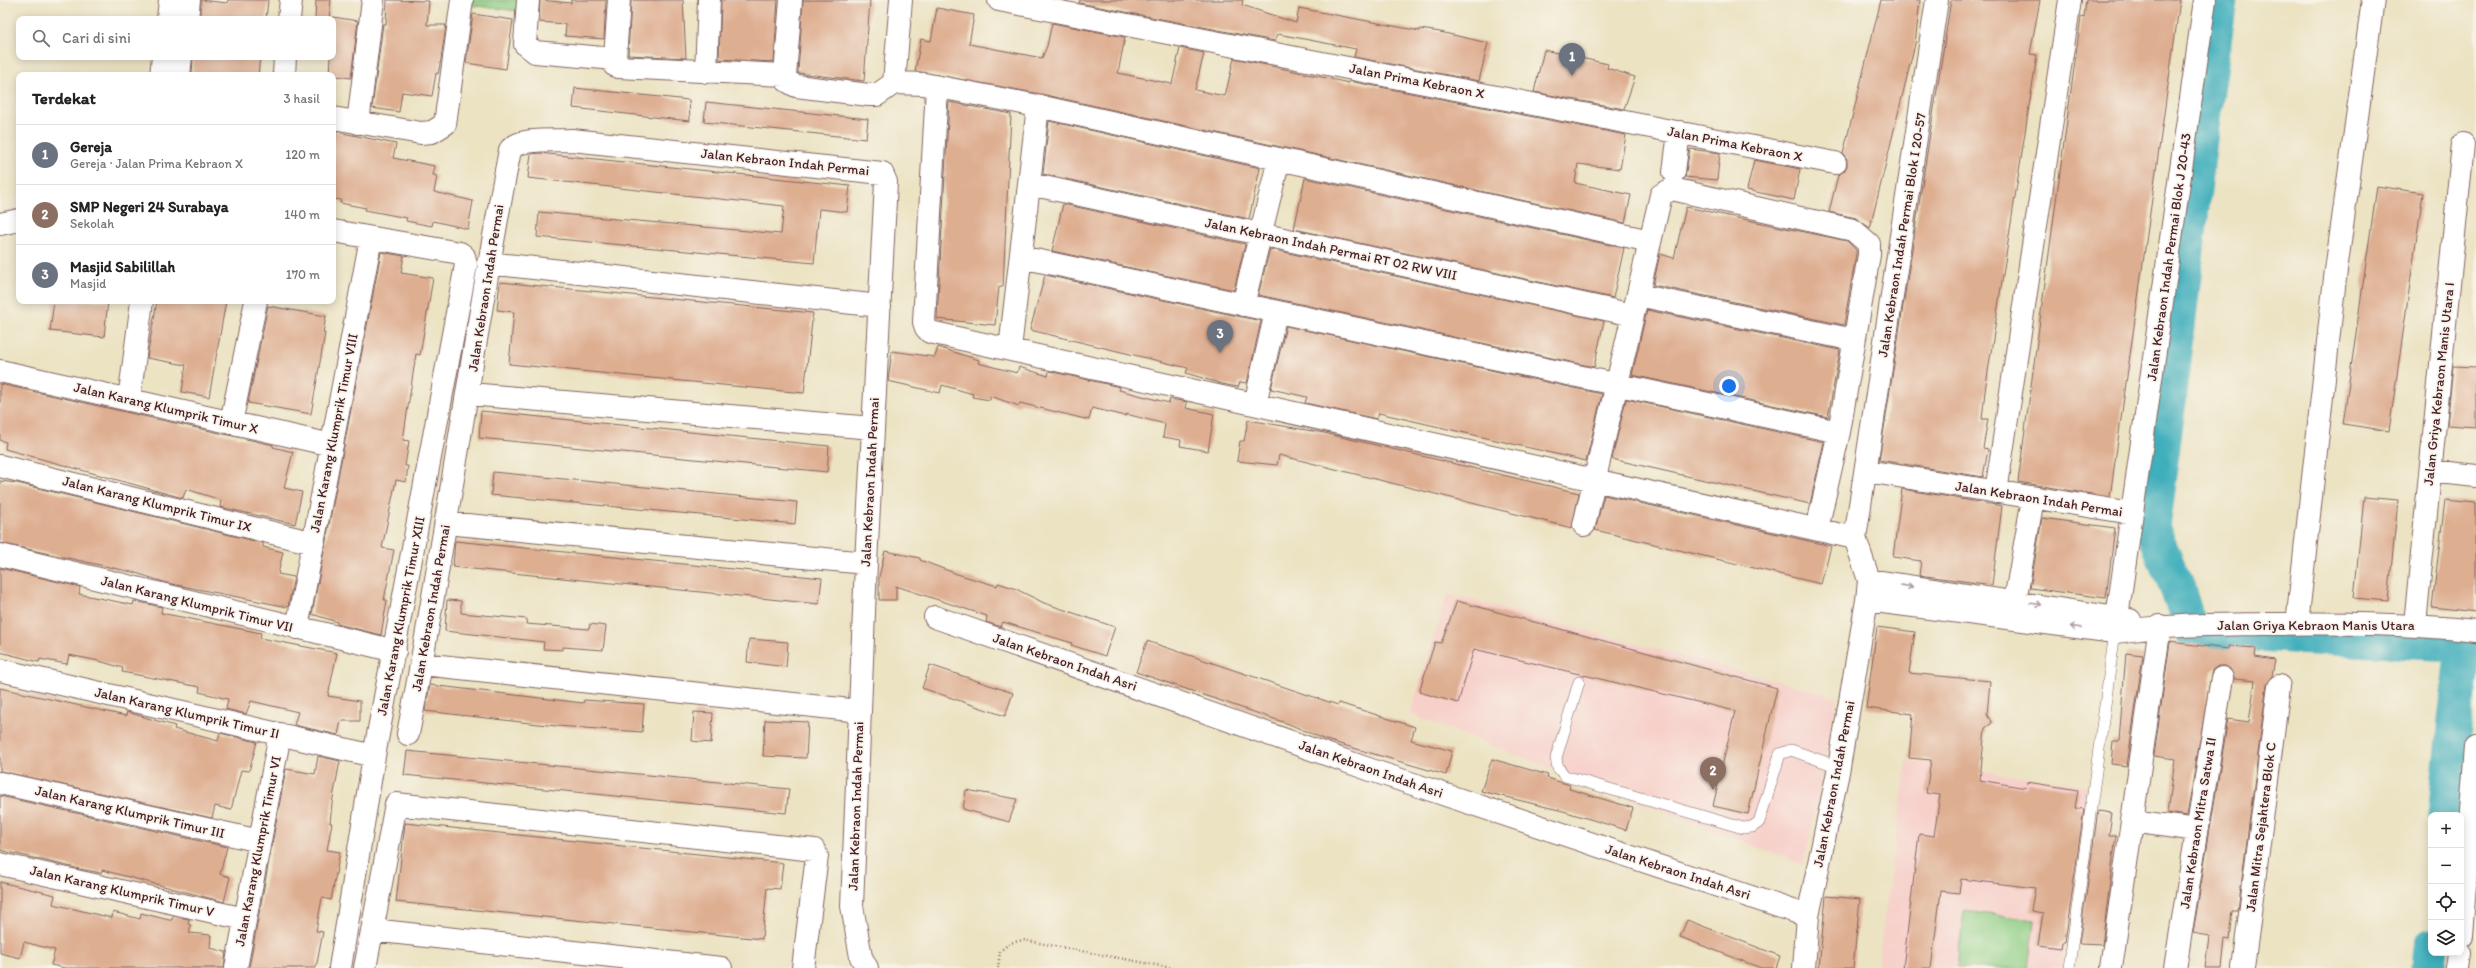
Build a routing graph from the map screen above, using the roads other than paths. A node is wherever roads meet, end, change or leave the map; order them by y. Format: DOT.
graph roads {
  1 [pos="170,0"];
  2 [pos="189,0"];
  3 [pos="291,0"];
  4 [pos="373,0"];
  5 [pos="462,0"];
  6 [pos="528,0"];
  7 [pos="619,0"];
  8 [pos="709,0"];
  9 [pos="791,0"];
  10 [pos="901,0"];
  11 [pos="1000,0"];
  12 [pos="1937,0"];
  13 [pos="2070,0"];
  14 [pos="2205,0"];
  15 [pos="2373,0"];
  16 [pos="168,16"];
  17 [pos="187,16"];
  18 [pos="289,16"];
  19 [pos="614,59"];
  20 [pos="163,60"];
  21 [pos="181,60"];
  22 [pos="285,60"];
  23 [pos="161,72"];
  24 [pos="179,72"];
  25 [pos="284,72"];
  26 [pos="706,72"];
  27 [pos="786,75"];
  28 [pos="915,85"];
  29 [pos="1038,106"];
  30 [pos="336,119"];
  31 [pos="358,123"];
  32 [pos="1679,132"];
  33 [pos="2463,144"];
  34 [pos="1279,159"];
  35 [pos="1835,163"];
  36 [pos="1674,172"];
  37 [pos="1030,184"];
  38 [pos="16,221"];
  39 [pos="0,224"];
  40 [pos="336,232"];
  41 [pos="1261,234"];
  42 [pos="371,238"];
  43 [pos="1650,241"];
  44 [pos="1021,257"];
  45 [pos="488,263"];
  46 [pos="142,304"];
  47 [pos="255,304"];
  48 [pos="1243,305"];
  49 [pos="1635,305"];
  50 [pos="880,306"];
  51 [pos="1276,312"];
  52 [pos="1854,340"];
  53 [pos="1010,349"];
  54 [pos="0,371"];
  55 [pos="1617,385"];
  56 [pos="469,394"];
  57 [pos="129,400"];
  58 [pos="1255,404"];
  59 [pos="231,423"];
  60 [pos="873,428"];
  61 [pos="1839,432"];
  62 [pos="332,445"];
  63 [pos="0,466"];
  64 [pos="1866,471"];
  65 [pos="2431,471"];
  66 [pos="2476,476"];
  67 [pos="1595,480"];
  68 [pos="1996,492"];
  69 [pos="2033,498"];
  70 [pos="2132,513"];
  71 [pos="446,523"];
  72 [pos="1584,525"];
  73 [pos="1817,529"];
  74 [pos="1855,538"];
  75 [pos="314,543"];
  76 [pos="0,555"];
  77 [pos="866,563"];
  78 [pos="1868,590"];
  79 [pos="1942,600"];
  80 [pos="2015,601"];
  81 [pos="935,617"];
  82 [pos="2115,624"];
  83 [pos="2297,624"];
  84 [pos="2415,624"];
  85 [pos="297,628"];
  86 [pos="2476,631"];
  87 [pos="2160,632"];
  88 [pos="395,651"];
  89 [pos="422,664"];
  90 [pos="0,670"];
  91 [pos="2222,678"];
  92 [pos="1579,682"];
  93 [pos="2279,686"];
  94 [pos="860,711"];
  95 [pos="280,734"];
  96 [pos="408,734"];
  97 [pos="2476,747"];
  98 [pos="374,756"];
  99 [pos="1839,767"];
  100 [pos="0,783"];
  101 [pos="2132,821"];
  102 [pos="2197,830"];
  103 [pos="260,841"];
  104 [pos="0,864"];
  105 [pos="1808,916"];
  106 [pos="245,918"];
  107 [pos="2462,920"];
  108 [pos="372,930"];
  109 [pos="2460,956"];
  110 [pos="236,968"];
  111 [pos="340,968"];
  112 [pos="365,968"];
  113 [pos="721,968"];
  114 [pos="803,968"];
  115 [pos="867,968"];
  116 [pos="1804,968"];
  117 [pos="2069,968"];
  118 [pos="2111,968"];
  119 [pos="2175,968"];
  120 [pos="2243,968"];
  121 [pos="2458,968"];
  1 -- 16 [label="street"];
  2 -- 17 [label="street"];
  3 -- 18 [label="street"];
  4 -- 31 [label="street"];
  5 -- 31 [label="street"];
  6 -- 19 [label="street"];
  7 -- 19 [label="street"];
  8 -- 26 [label="street"];
  9 -- 27 [label="street"];
  10 -- 28 [label="street"];
  11 -- 32 [label="street, Jalan Prima Kebraon X"];
  12 -- 64 [label="street, Jalan Kebraon Indah Permai Blok I 20-57"];
  13 -- 68 [label="street"];
  14 -- 70 [label="street, Jalan Kebraon Indah Permai Blok J 20-43"];
  15 -- 83 [label="street"];
  19 -- 26 [label="street"];
  20 -- 23 [label="street"];
  21 -- 24 [label="street"];
  22 -- 25 [label="street"];
  26 -- 27 [label="street"];
  27 -- 28 [label="street"];
  28 -- 29 [label="street"];
  28 -- 53 [label="street"];
  29 -- 34 [label="street"];
  29 -- 37 [label="street"];
  30 -- 31 [label="street"];
  32 -- 35 [label="street, Jalan Prima Kebraon X"];
  32 -- 36 [label="street"];
  33 -- 65 [label="street, Jalan Griya Kebraon Manis Utara I"];
  34 -- 41 [label="street"];
  34 -- 43 [label="street"];
  37 -- 41 [label="street, Jalan Kebraon Indah Permai RT 02 RW VIII"];
  37 -- 44 [label="street"];
  38 -- 39 [label="street"];
  40 -- 42 [label="street"];
  41 -- 48 [label="street"];
  41 -- 49 [label="street, Jalan Kebraon Indah Permai RT 02 RW VIII"];
  42 -- 62 [label="street, Jalan Karang Klumprik Timur VIII"];
  42 -- 88 [label="street, Jalan Karang Klumprik Timur XIII"];
  43 -- 49 [label="street"];
  43 -- 52 [label="street"];
  44 -- 48 [label="street"];
  44 -- 53 [label="street"];
  45 -- 50 [label="street"];
  45 -- 50 [label="street, Jalan Kebraon Indah Permai"];
  45 -- 56 [label="street, Jalan Kebraon Indah Permai"];
  46 -- 57 [label="street"];
  47 -- 59 [label="street"];
  48 -- 51 [label="street"];
  49 -- 52 [label="street, Jalan Kebraon Indah Permai RT 02 RW VIII"];
  49 -- 55 [label="street"];
  50 -- 60 [label="street, Jalan Kebraon Indah Permai"];
  51 -- 55 [label="street"];
  51 -- 58 [label="street"];
  52 -- 61 [label="street"];
  53 -- 58 [label="street"];
  54 -- 57 [label="street, Jalan Karang Klumprik Timur X"];
  55 -- 61 [label="street"];
  55 -- 67 [label="street"];
  56 -- 60 [label="street"];
  56 -- 71 [label="street, Jalan Kebraon Indah Permai"];
  57 -- 59 [label="street, Jalan Karang Klumprik Timur X"];
  58 -- 67 [label="street"];
  59 -- 62 [label="street, Jalan Karang Klumprik Timur X"];
  60 -- 77 [label="street, Jalan Kebraon Indah Permai"];
  61 -- 73 [label="street"];
  62 -- 75 [label="street, Jalan Karang Klumprik Timur VIII"];
  63 -- 75 [label="street, Jalan Karang Klumprik Timur IX"];
  64 -- 68 [label="street, Jalan Kebraon Indah Permai"];
  64 -- 74 [label="street, Jalan Kebraon Indah Permai Blok I 20-57"];
  65 -- 66 [label="street"];
  65 -- 84 [label="street, Jalan Griya Kebraon Manis Utara I"];
  67 -- 72 [label="street"];
  67 -- 73 [label="street"];
  68 -- 69 [label="street, Jalan Kebraon Indah Permai"];
  69 -- 70 [label="street, Jalan Kebraon Indah Permai"];
  69 -- 80 [label="street"];
  70 -- 82 [label="street, Jalan Kebraon Indah Permai"];
  71 -- 77 [label="street"];
  71 -- 89 [label="street, Jalan Kebraon Indah Permai"];
  73 -- 74 [label="street"];
  74 -- 78 [label="street"];
  75 -- 85 [label="street, Jalan Karang Klumprik Timur VIII"];
  76 -- 85 [label="street, Jalan Karang Klumprik Timur VII"];
  77 -- 94 [label="street, Jalan Kebraon Indah Permai"];
  78 -- 79 [label="street"];
  78 -- 99 [label="street, Jalan Kebraon Indah Permai"];
  79 -- 80 [label="street"];
  82 -- 79 [label="street, one-way"];
  80 -- 82 [label="street, one-way"];
  81 -- 105 [label="street, Jalan Kebraon Indah Asri"];
  82 -- 87 [label="street, Jalan Griya Kebraon Manis Utara"];
  82 -- 117 [label="lane"];
  83 -- 84 [label="street, Jalan Griya Kebraon Manis Utara"];
  83 -- 87 [label="street, Jalan Griya Kebraon Manis Utara"];
  84 -- 86 [label="street, Jalan Griya Kebraon Manis Utara"];
  85 -- 88 [label="street, Jalan Karang Klumprik Timur VII"];
  87 -- 101 [label="street"];
  88 -- 98 [label="street, Jalan Karang Klumprik Timur XIII"];
  89 -- 94 [label="street"];
  89 -- 96 [label="street, Jalan Kebraon Indah Permai"];
  90 -- 95 [label="street, Jalan Karang Klumprik Timur II"];
  91 -- 102 [label="street, Jalan Kebraon Mitra Satwa II"];
  92 -- 99 [label="lane"];
  93 -- 120 [label="street, Jalan Mitra Sejahtera Blok C"];
  94 -- 115 [label="street, Jalan Kebraon Indah Permai"];
  95 -- 98 [label="street, Jalan Karang Klumprik Timur II"];
  95 -- 103 [label="street, Jalan Karang Klumprik Timur VI"];
  97 -- 107 [label="street"];
  98 -- 111 [label="street, Jalan Karang Klumprik Timur XIII"];
  99 -- 105 [label="street, Jalan Kebraon Indah Permai"];
  100 -- 103 [label="street, Jalan Karang Klumprik Timur III"];
  101 -- 102 [label="street"];
  101 -- 118 [label="street"];
  102 -- 119 [label="street, Jalan Kebraon Mitra Satwa II"];
  103 -- 106 [label="street, Jalan Karang Klumprik Timur VI"];
  104 -- 106 [label="street, Jalan Karang Klumprik Timur V"];
  105 -- 116 [label="street, Jalan Kebraon Indah Permai"];
  106 -- 110 [label="street, Jalan Karang Klumprik Timur VI"];
  108 -- 112 [label="street"];
  108 -- 113 [label="street"];
  108 -- 114 [label="street"];
  109 -- 121 [label="street"];
}
